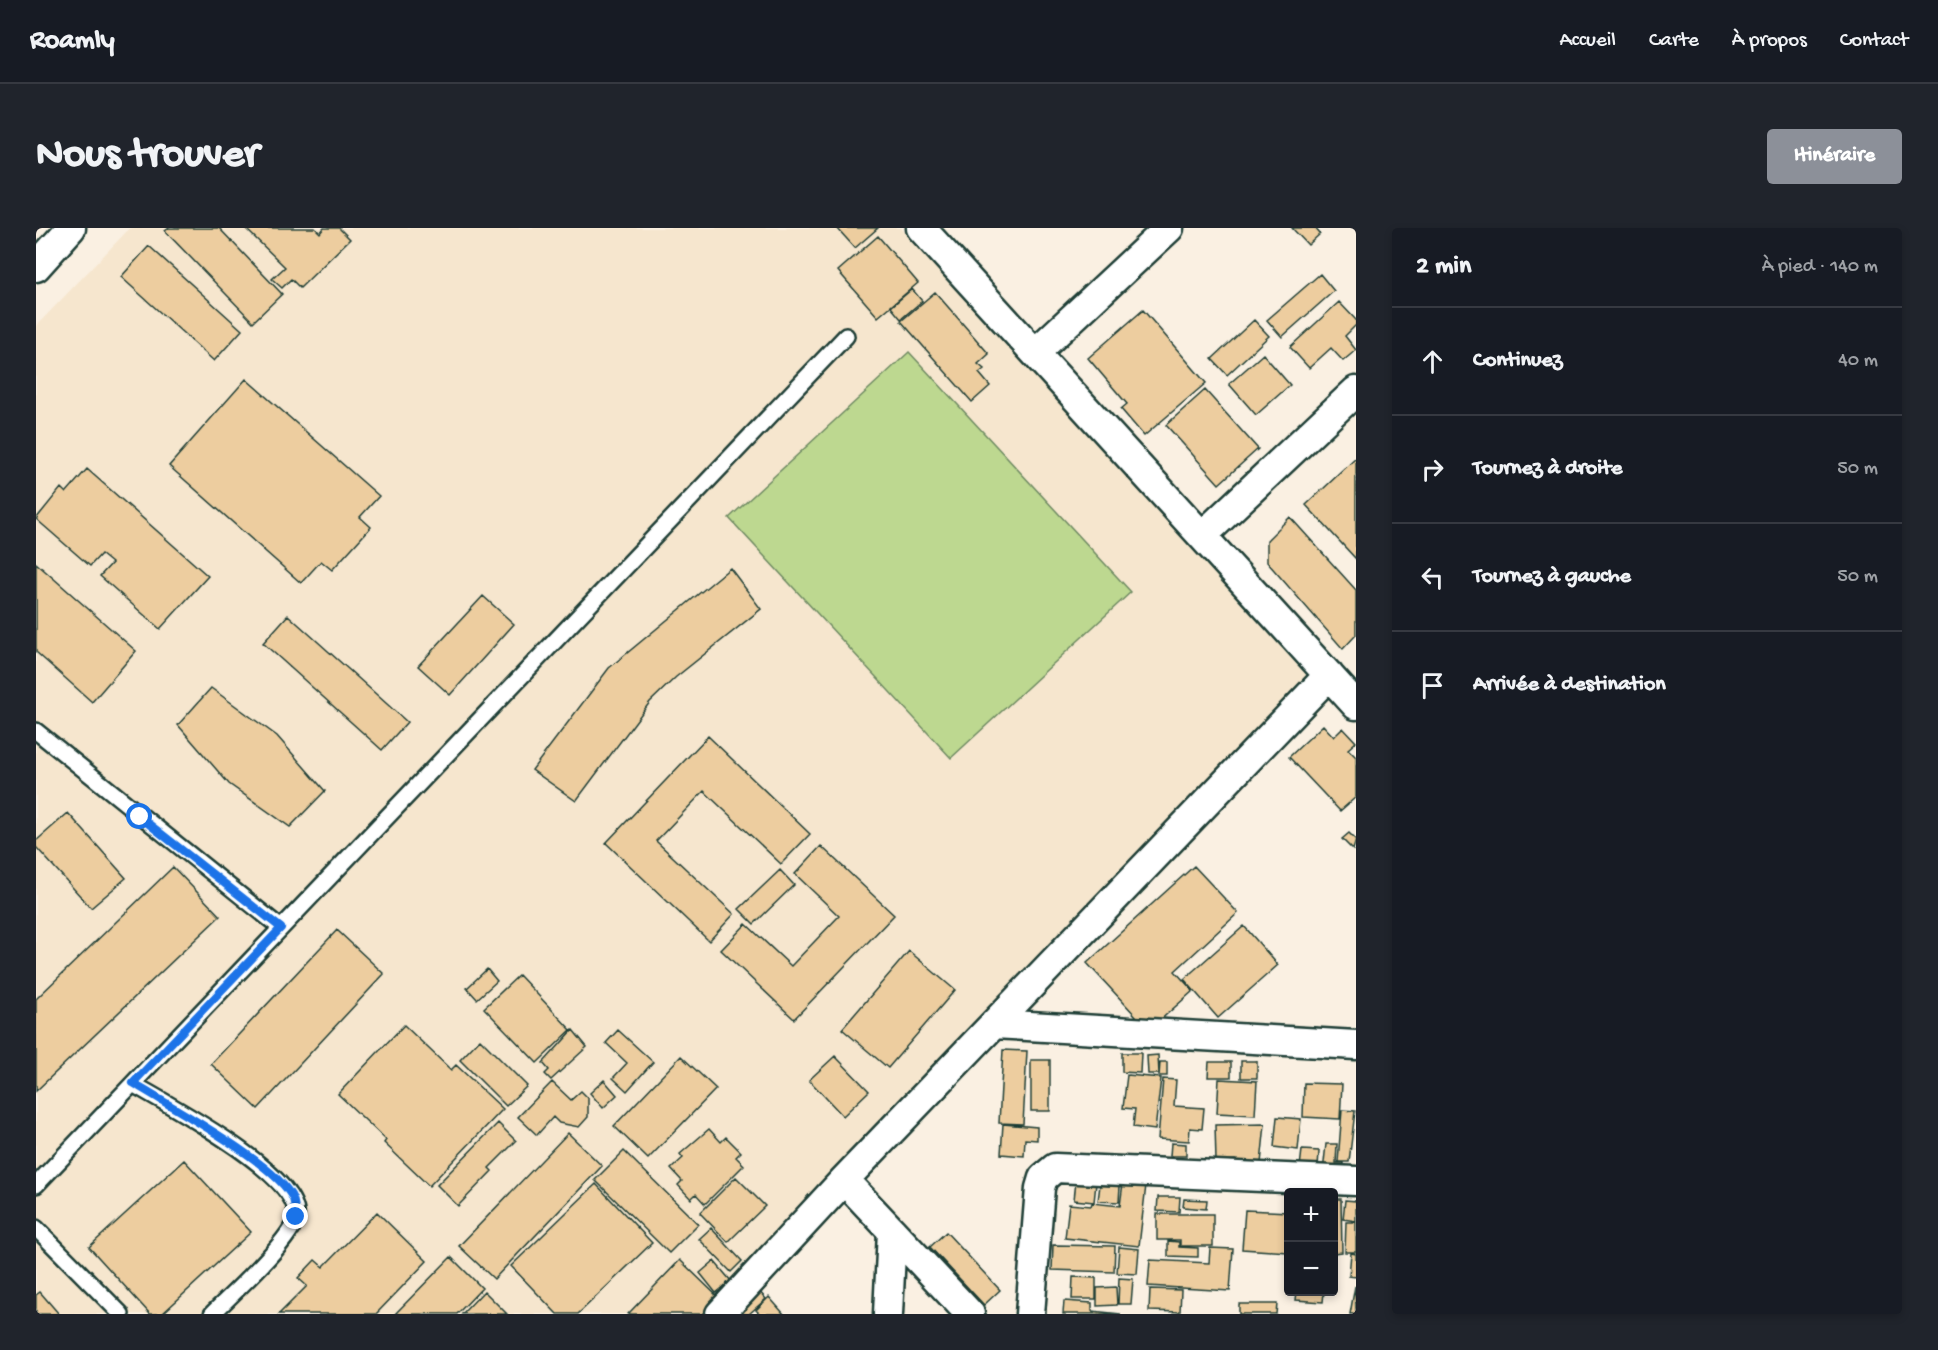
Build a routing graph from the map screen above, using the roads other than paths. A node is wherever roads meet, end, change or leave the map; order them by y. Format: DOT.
graph roads {
  1 [pos="71,228"];
  2 [pos="921,228"];
  3 [pos="1169,228"];
  4 [pos="36,267"];
  5 [pos="846,336"];
  6 [pos="1035,353"];
  7 [pos="1356,391"];
  8 [pos="1202,536"];
  9 [pos="1329,675"];
  10 [pos="1356,705"];
  11 [pos="36,731"];
  12 [pos="281,928"];
  13 [pos="994,1024"];
  14 [pos="1356,1045"];
  15 [pos="133,1083"];
  16 [pos="844,1180"];
  17 [pos="1356,1181"];
  18 [pos="36,1185"];
  19 [pos="36,1228"];
  20 [pos="892,1232"];
  21 [pos="121,1314"];
  22 [pos="212,1314"];
  23 [pos="720,1314"];
  24 [pos="888,1314"];
  25 [pos="970,1314"];
  26 [pos="1030,1314"];
  1 -- 4 [label="street"];
  2 -- 6 [label="street"];
  3 -- 6 [label="street"];
  5 -- 12 [label="lane"];
  6 -- 8 [label="street"];
  7 -- 8 [label="street"];
  8 -- 9 [label="street"];
  9 -- 10 [label="street"];
  9 -- 13 [label="street"];
  11 -- 12 [label="lane"];
  12 -- 15 [label="lane"];
  13 -- 14 [label="street"];
  13 -- 16 [label="street"];
  15 -- 18 [label="lane"];
  15 -- 22 [label="lane"];
  16 -- 20 [label="street"];
  16 -- 23 [label="street"];
  17 -- 26 [label="street"];
  19 -- 21 [label="lane"];
  20 -- 24 [label="street"];
  20 -- 25 [label="street"];
}
